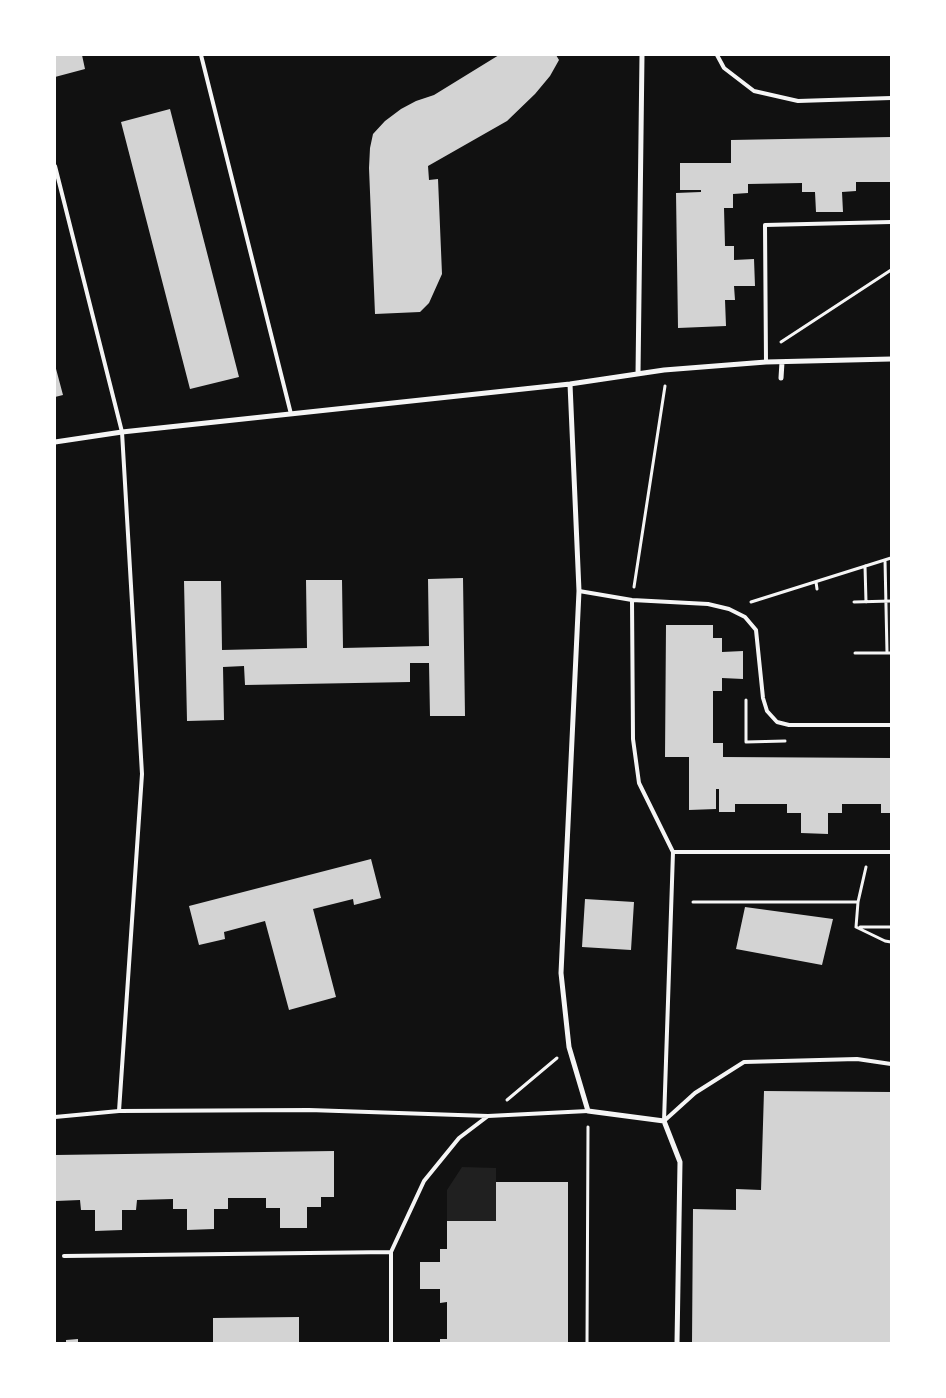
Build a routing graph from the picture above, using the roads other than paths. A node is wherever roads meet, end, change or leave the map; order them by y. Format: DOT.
graph roads {
  1 [pos="201,55"];
  2 [pos="642,55"];
  3 [pos="717,55"];
  4 [pos="891,98"];
  5 [pos="55,166"];
  6 [pos="891,222"];
  7 [pos="891,359"];
  8 [pos="766,362"];
  9 [pos="782,362"];
  10 [pos="638,374"];
  11 [pos="781,378"];
  12 [pos="570,384"];
  13 [pos="291,414"];
  14 [pos="122,432"];
  15 [pos="55,442"];
  16 [pos="579,591"];
  17 [pos="632,600"];
  18 [pos="891,724"];
  19 [pos="673,852"];
  20 [pos="891,852"];
  21 [pos="891,1064"];
  22 [pos="119,1111"];
  23 [pos="588,1111"];
  24 [pos="488,1116"];
  25 [pos="55,1117"];
  26 [pos="664,1122"];
  27 [pos="391,1252"];
  28 [pos="64,1256"];
  29 [pos="391,1343"];
  30 [pos="677,1343"];
  1 -- 13 [label="lane"];
  2 -- 10 [label="street"];
  3 -- 4 [label="lane"];
  5 -- 14 [label="lane"];
  6 -- 8 [label="lane"];
  7 -- 9 [label="street"];
  8 -- 9 [label="street"];
  8 -- 10 [label="street"];
  9 -- 11 [label="street"];
  10 -- 12 [label="street"];
  12 -- 13 [label="street"];
  12 -- 16 [label="street"];
  13 -- 14 [label="street"];
  14 -- 15 [label="street"];
  14 -- 22 [label="lane"];
  16 -- 17 [label="lane"];
  16 -- 23 [label="street"];
  17 -- 18 [label="lane"];
  17 -- 19 [label="lane"];
  19 -- 20 [label="lane"];
  19 -- 26 [label="lane"];
  21 -- 26 [label="lane"];
  22 -- 24 [label="lane"];
  22 -- 25 [label="lane"];
  23 -- 24 [label="lane"];
  23 -- 26 [label="street"];
  24 -- 27 [label="lane"];
  26 -- 30 [label="street"];
  27 -- 28 [label="lane"];
  27 -- 29 [label="lane"];
}
